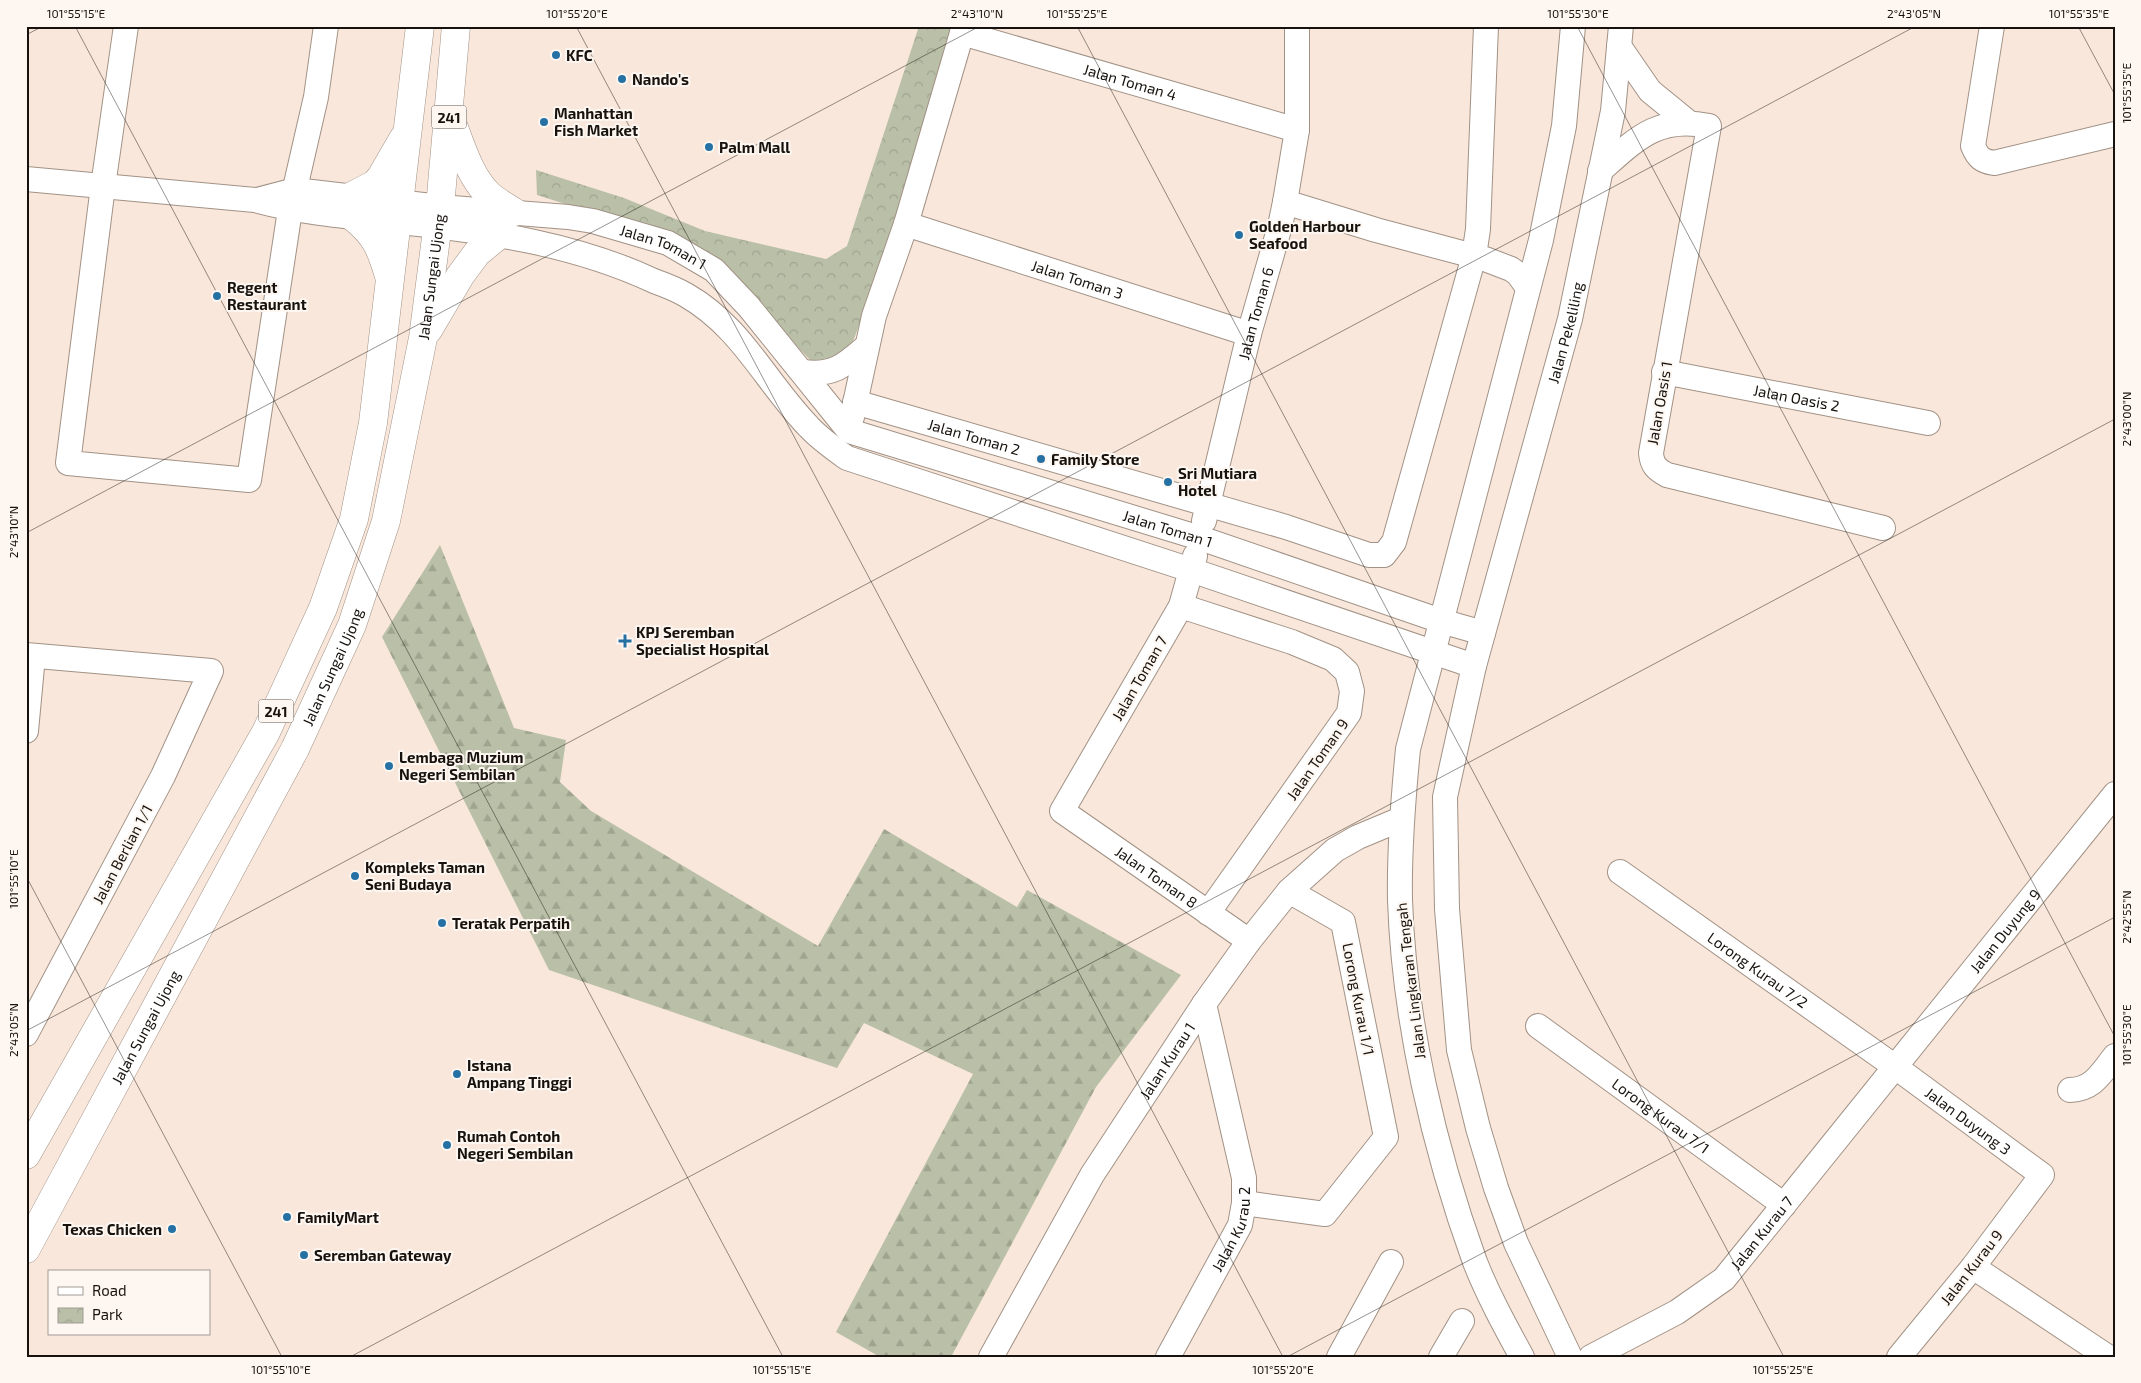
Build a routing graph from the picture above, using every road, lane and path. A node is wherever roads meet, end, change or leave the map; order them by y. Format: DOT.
graph roads {
  1 [pos="126,26"];
  2 [pos="326,26"];
  3 [pos="420,26"];
  4 [pos="456,26"];
  5 [pos="1297,26"];
  6 [pos="1486,26"];
  7 [pos="1573,26"];
  8 [pos="1992,26"];
  9 [pos="963,30"];
  10 [pos="1620,36"];
  11 [pos="449,114"];
  12 [pos="1688,122"];
  13 [pos="409,128"];
  14 [pos="1297,130"];
  15 [pos="2115,134"];
  16 [pos="1600,171"];
  17 [pos="26,178"];
  18 [pos="103,186"];
  19 [pos="292,200"];
  20 [pos="1285,202"];
  21 [pos="352,207"];
  22 [pos="399,212"];
  23 [pos="439,216"];
  24 [pos="507,223"];
  25 [pos="906,224"];
  26 [pos="1541,240"];
  27 [pos="1480,257"];
  28 [pos="390,283"];
  29 [pos="1528,288"];
  30 [pos="1249,334"];
  31 [pos="423,338"];
  32 [pos="867,346"];
  33 [pos="803,372"];
  34 [pos="1664,372"];
  35 [pos="855,402"];
  36 [pos="1928,423"];
  37 [pos="849,431"];
  38 [pos="976,438"];
  39 [pos="846,458"];
  40 [pos="969,468"];
  41 [pos="1207,506"];
  42 [pos="1883,528"];
  43 [pos="1200,538"];
  44 [pos="1191,570"];
  45 [pos="1181,606"];
  46 [pos="1440,621"];
  47 [pos="1483,633"];
  48 [pos="1433,651"];
  49 [pos="30,655"];
  50 [pos="1474,666"];
  51 [pos="26,730"];
  52 [pos="2115,794"];
  53 [pos="1062,812"];
  54 [pos="1401,819"];
  55 [pos="1620,872"];
  56 [pos="1289,891"];
  57 [pos="1208,913"];
  58 [pos="1249,941"];
  59 [pos="1204,1004"];
  60 [pos="1538,1026"];
  61 [pos="26,1034"];
  62 [pos="2115,1056"];
  63 [pos="1894,1066"];
  64 [pos="2070,1090"];
  65 [pos="26,1154"];
  66 [pos="2042,1175"];
  67 [pos="1244,1203"];
  68 [pos="1784,1205"];
  69 [pos="26,1249"];
  70 [pos="1391,1262"];
  71 [pos="1973,1267"];
  72 [pos="1462,1321"];
  73 [pos="1606,1354"];
  74 [pos="991,1357"];
  75 [pos="1168,1357"];
  76 [pos="1339,1357"];
  77 [pos="1441,1357"];
  78 [pos="1522,1357"];
  79 [pos="1570,1357"];
  80 [pos="1899,1357"];
  81 [pos="2108,1357"];
  1 -- 18 [label="street"];
  2 -- 19 [label="street"];
  3 -- 13 [label="highway, Jalan Sungai Ujong / 241"];
  4 -- 11 [label="highway, Jalan Sungai Ujong / 241"];
  5 -- 14 [label="street, Jalan Toman 6"];
  6 -- 27 [label="street"];
  7 -- 26 [label="street"];
  8 -- 15 [label="street"];
  9 -- 14 [label="street, Jalan Toman 4"];
  9 -- 25 [label="street"];
  10 -- 12 [label="street, Jalan Oasis 1"];
  10 -- 16 [label="street, Jalan Pekeliling"];
  11 -- 23 [label="highway, Jalan Sungai Ujong / 241"];
  11 -- 24 [label="highway"];
  12 -- 16 [label="street"];
  12 -- 34 [label="street, Jalan Oasis 1"];
  13 -- 21 [label="highway"];
  13 -- 22 [label="highway, Jalan Sungai Ujong / 241"];
  14 -- 20 [label="street, Jalan Toman 6"];
  16 -- 47 [label="street, Jalan Pekeliling"];
  17 -- 18 [label="street"];
  18 -- 19 [label="street"];
  18 -- 19 [label="street"];
  19 -- 21 [label="street, Jalan Toman 1"];
  20 -- 27 [label="street"];
  20 -- 30 [label="street, Jalan Toman 6"];
  21 -- 22 [label="street, Jalan Toman 1"];
  21 -- 28 [label="highway"];
  22 -- 23 [label="street, Jalan Toman 1"];
  22 -- 28 [label="highway, Jalan Sungai Ujong / 241"];
  23 -- 24 [label="street, Jalan Toman 1"];
  23 -- 31 [label="highway, Jalan Sungai Ujong / 241"];
  24 -- 31 [label="highway"];
  24 -- 33 [label="street, Jalan Toman 1"];
  24 -- 39 [label="street, Jalan Toman 1"];
  25 -- 30 [label="street, Jalan Toman 3"];
  25 -- 32 [label="street"];
  26 -- 27 [label="street"];
  26 -- 29 [label="street"];
  27 -- 29 [label="street"];
  27 -- 41 [label="street, Jalan Toman 2"];
  28 -- 65 [label="highway, Jalan Sungai Ujong / 241"];
  29 -- 46 [label="street"];
  30 -- 41 [label="street, Jalan Toman 6"];
  31 -- 69 [label="highway, Jalan Sungai Ujong / 241"];
  32 -- 33 [label="street"];
  32 -- 35 [label="street"];
  33 -- 37 [label="street, Jalan Toman 1"];
  34 -- 36 [label="street, Jalan Oasis 2"];
  34 -- 42 [label="street, Jalan Oasis 1"];
  35 -- 37 [label="street"];
  35 -- 38 [label="street, Jalan Toman 2"];
  37 -- 39 [label="street"];
  37 -- 40 [label="street, Jalan Toman 1"];
  38 -- 40 [label="street"];
  38 -- 41 [label="street, Jalan Toman 2"];
  39 -- 44 [label="street, Jalan Toman 1"];
  40 -- 43 [label="street, Jalan Toman 1"];
  41 -- 43 [label="street, Jalan Toman 6"];
  43 -- 44 [label="street, Jalan Toman 7"];
  43 -- 46 [label="street, Jalan Toman 1"];
  44 -- 45 [label="street, Jalan Toman 7"];
  44 -- 48 [label="street, Jalan Toman 1"];
  45 -- 53 [label="street, Jalan Toman 7"];
  45 -- 57 [label="street, Jalan Toman 9"];
  46 -- 47 [label="street, Jalan Toman 1"];
  46 -- 48 [label="street, Jalan Lingkaran Tengah"];
  47 -- 50 [label="street"];
  48 -- 50 [label="street, Jalan Toman 1"];
  48 -- 54 [label="street, Jalan Lingkaran Tengah"];
  49 -- 51 [label="street"];
  49 -- 61 [label="street, Jalan Berlian 1/1"];
  50 -- 79 [label="street"];
  52 -- 63 [label="street, Jalan Duyung 9"];
  53 -- 57 [label="street, Jalan Toman 8"];
  54 -- 56 [label="street, Jalan Kurau 1"];
  54 -- 78 [label="street, Jalan Lingkaran Tengah"];
  55 -- 63 [label="street, Lorong Kurau 7/2"];
  56 -- 58 [label="street, Jalan Kurau 1"];
  56 -- 67 [label="street, Lorong Kurau 1/1"];
  57 -- 58 [label="street, Jalan Toman 8"];
  58 -- 59 [label="street, Jalan Kurau 1"];
  59 -- 67 [label="street, Jalan Kurau 2"];
  59 -- 74 [label="street, Jalan Kurau 1"];
  60 -- 68 [label="street, Lorong Kurau 7/1"];
  62 -- 64 [label="street"];
  63 -- 66 [label="street, Jalan Duyung 3"];
  63 -- 68 [label="street, Jalan Kurau 7"];
  66 -- 71 [label="street, Jalan Kurau 9"];
  67 -- 75 [label="street, Jalan Kurau 2"];
  68 -- 73 [label="street, Jalan Kurau 7"];
  70 -- 76 [label="street"];
  71 -- 80 [label="street, Jalan Kurau 9"];
  71 -- 81 [label="street"];
  72 -- 77 [label="street"];
}
